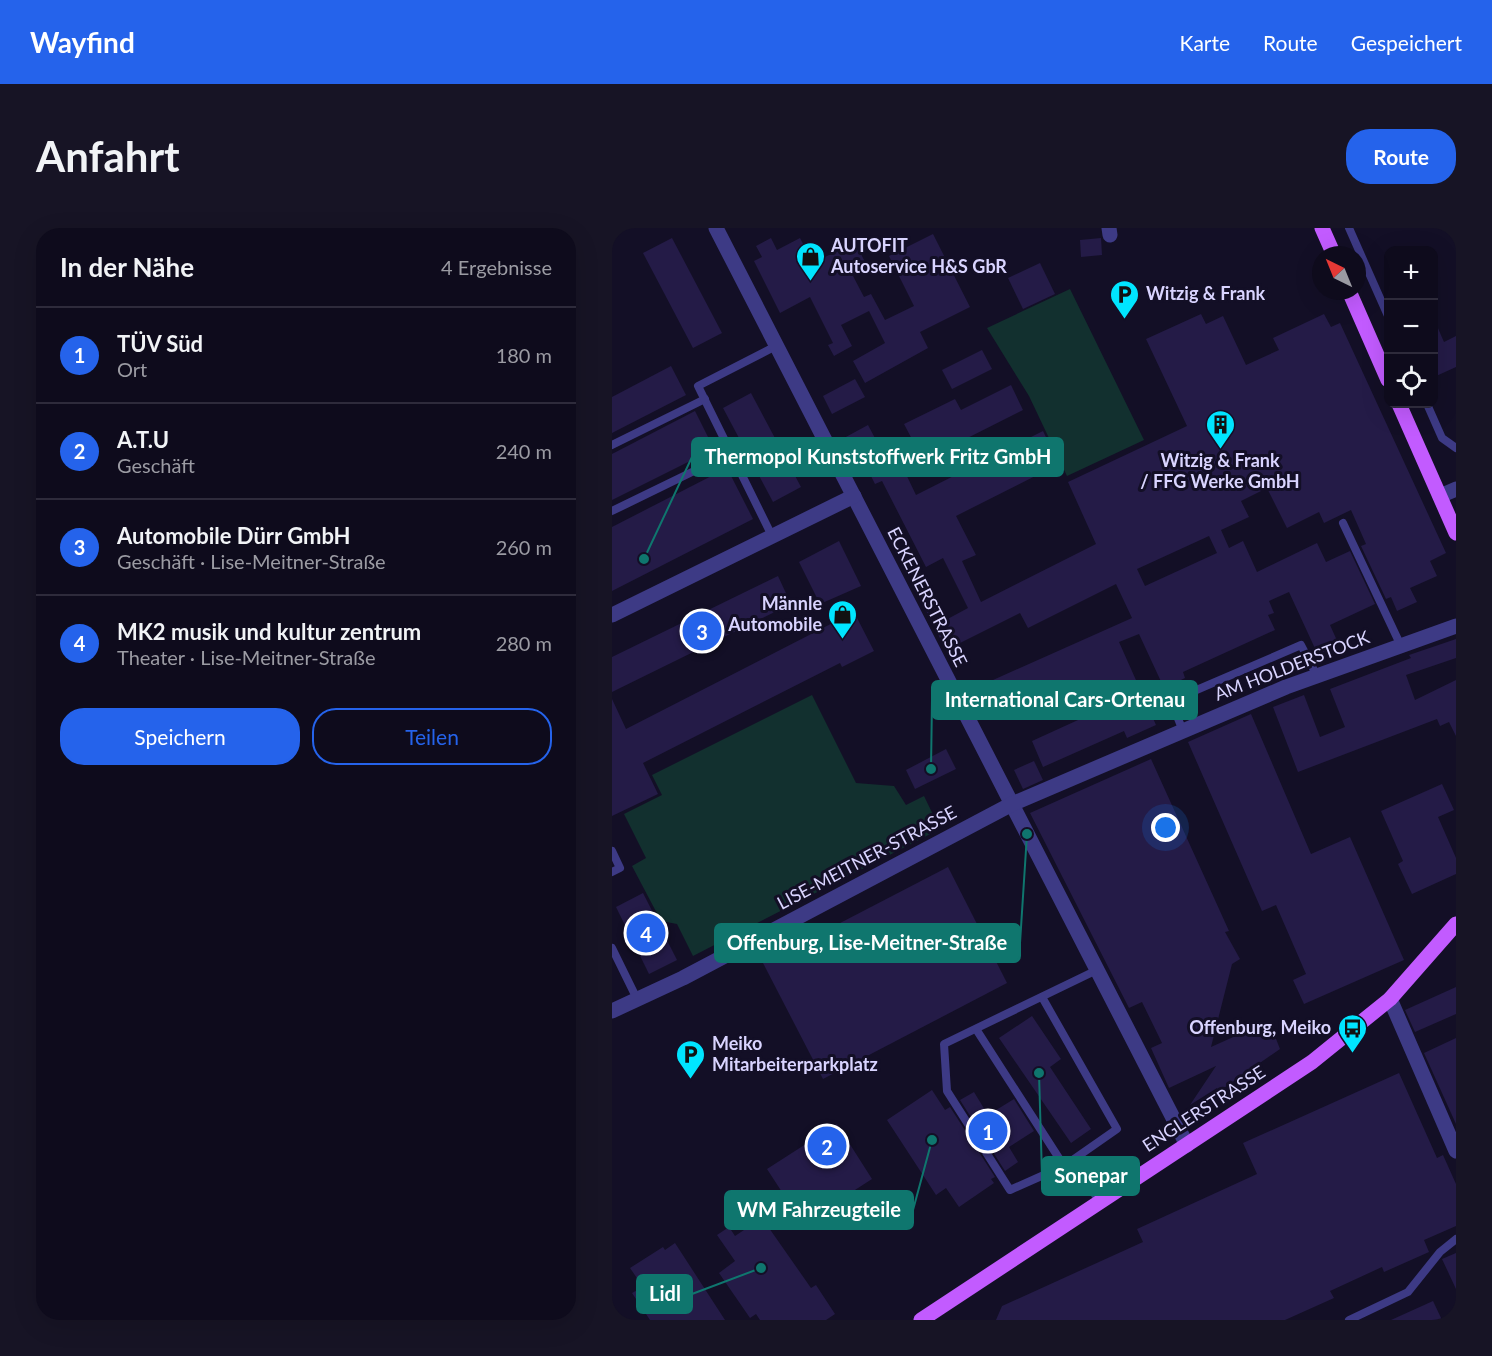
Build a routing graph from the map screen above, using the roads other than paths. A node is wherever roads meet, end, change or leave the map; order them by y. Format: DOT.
graph roads {
  1 [pos="716,228"];
  2 [pos="1322,228"];
  3 [pos="1349,228"];
  4 [pos="1330,246"];
  5 [pos="1353,300"];
  6 [pos="1384,305"];
  7 [pos="776,346"];
  8 [pos="1384,369"];
  9 [pos="705,399"];
  10 [pos="1401,408"];
  11 [pos="1430,408"];
  12 [pos="612,445"];
  13 [pos="1456,448"];
  14 [pos="730,453"];
  15 [pos="1456,489"];
  16 [pos="854,496"];
  17 [pos="1440,496"];
  18 [pos="612,512"];
  19 [pos="1343,523"];
  20 [pos="1456,533"];
  21 [pos="772,536"];
  22 [pos="612,615"];
  23 [pos="1456,626"];
  24 [pos="1401,646"];
  25 [pos="1317,676"];
  26 [pos="1183,731"];
  27 [pos="1012,804"];
  28 [pos="612,851"];
  29 [pos="612,872"];
  30 [pos="1456,924"];
  31 [pos="612,948"];
  32 [pos="1097,970"];
  33 [pos="1042,997"];
  34 [pos="637,999"];
  35 [pos="1390,999"];
  36 [pos="612,1011"];
  37 [pos="976,1029"];
  38 [pos="1452,1130"];
  39 [pos="1187,1144"];
  40 [pos="1456,1151"];
  41 [pos="1072,1161"];
  42 [pos="1064,1166"];
  43 [pos="1100,1202"];
  44 [pos="1456,1239"];
  45 [pos="921,1320"];
  46 [pos="1349,1320"];
  1 -- 7 [label="street, ECKENERSTRASSE"];
  2 -- 4 [label="main road"];
  3 -- 6 [label="lane"];
  5 -- 8 [label="main road"];
  7 -- 9 [label="lane"];
  7 -- 16 [label="street, ECKENERSTRASSE"];
  9 -- 12 [label="lane"];
  9 -- 14 [label="lane"];
  10 -- 17 [label="main road"];
  11 -- 13 [label="lane"];
  14 -- 18 [label="lane"];
  14 -- 21 [label="lane"];
  15 -- 17 [label="street"];
  16 -- 21 [label="street"];
  16 -- 27 [label="street, ECKENERSTRASSE"];
  17 -- 20 [label="main road"];
  19 -- 24 [label="lane"];
  21 -- 22 [label="street"];
  23 -- 24 [label="street, AM HOLDERSTOCK"];
  24 -- 25 [label="street, AM HOLDERSTOCK"];
  25 -- 26 [label="street, AM HOLDERSTOCK"];
  25 -- 26 [label="lane"];
  26 -- 27 [label="street, AM HOLDERSTOCK"];
  27 -- 32 [label="street, ECKENERSTRASSE"];
  27 -- 34 [label="street, LISE-MEITNER-STRASSE"];
  28 -- 29 [label="lane"];
  30 -- 35 [label="main road, ENGLERSTRASSE"];
  31 -- 34 [label="lane"];
  32 -- 33 [label="lane"];
  32 -- 39 [label="street, ECKENERSTRASSE"];
  33 -- 37 [label="lane"];
  33 -- 41 [label="lane"];
  34 -- 36 [label="street, LISE-MEITNER-STRASSE"];
  35 -- 38 [label="street"];
  35 -- 39 [label="main road, ENGLERSTRASSE"];
  37 -- 42 [label="lane"];
  37 -- 42 [label="lane"];
  38 -- 40 [label="street"];
  39 -- 43 [label="main road, ENGLERSTRASSE"];
  41 -- 42 [label="lane"];
  41 -- 43 [label="lane"];
  43 -- 45 [label="main road, ENGLERSTRASSE"];
  44 -- 46 [label="lane"];
}
